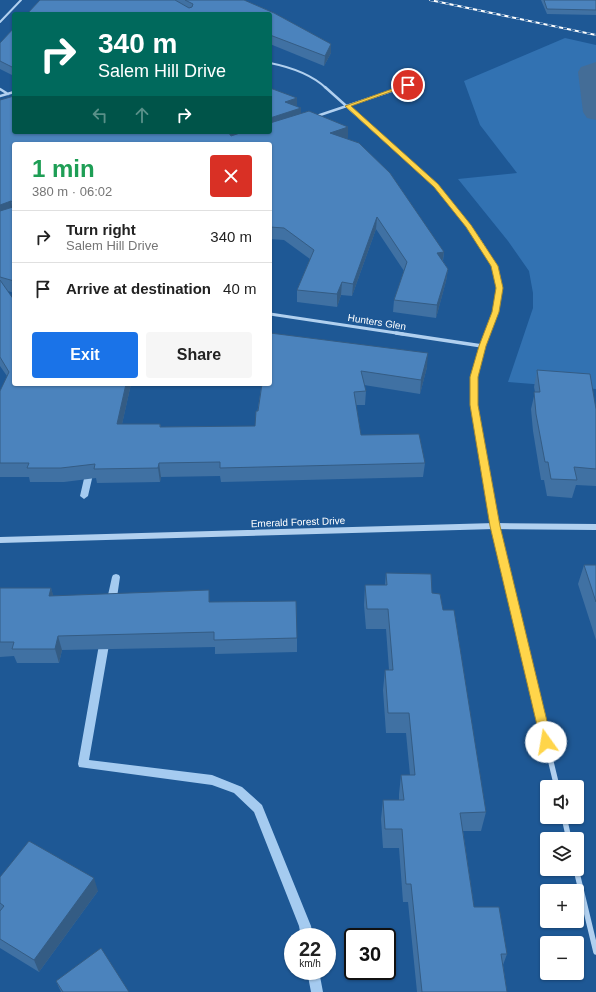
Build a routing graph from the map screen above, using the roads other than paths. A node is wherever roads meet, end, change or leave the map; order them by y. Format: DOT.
graph roads {
  1 [pos="21,0"];
  2 [pos="0,22"];
  3 [pos="272,63"];
  4 [pos="418,76"];
  5 [pos="0,89"];
  6 [pos="12,93"];
  7 [pos="8,94"];
  8 [pos="0,96"];
  9 [pos="348,106"];
  10 [pos="312,118"];
  11 [pos="272,314"];
  12 [pos="482,346"];
  13 [pos="495,526"];
  14 [pos="596,527"];
  15 [pos="0,540"];
  16 [pos="555,780"];
  17 [pos="578,876"];
  18 [pos="596,952"];
  1 -- 2 [label="street"];
  3 -- 9 [label="street"];
  4 -- 9 [label="street"];
  5 -- 7 [label="street"];
  6 -- 7 [label="street"];
  7 -- 8 [label="street"];
  9 -- 10 [label="street"];
  9 -- 12 [label="street"];
  11 -- 12 [label="street, Hunters Glen"];
  12 -- 13 [label="street"];
  13 -- 14 [label="street, Emerald Forest Drive"];
  13 -- 15 [label="street, Emerald Forest Drive"];
  13 -- 16 [label="street"];
  17 -- 18 [label="street"];
}
